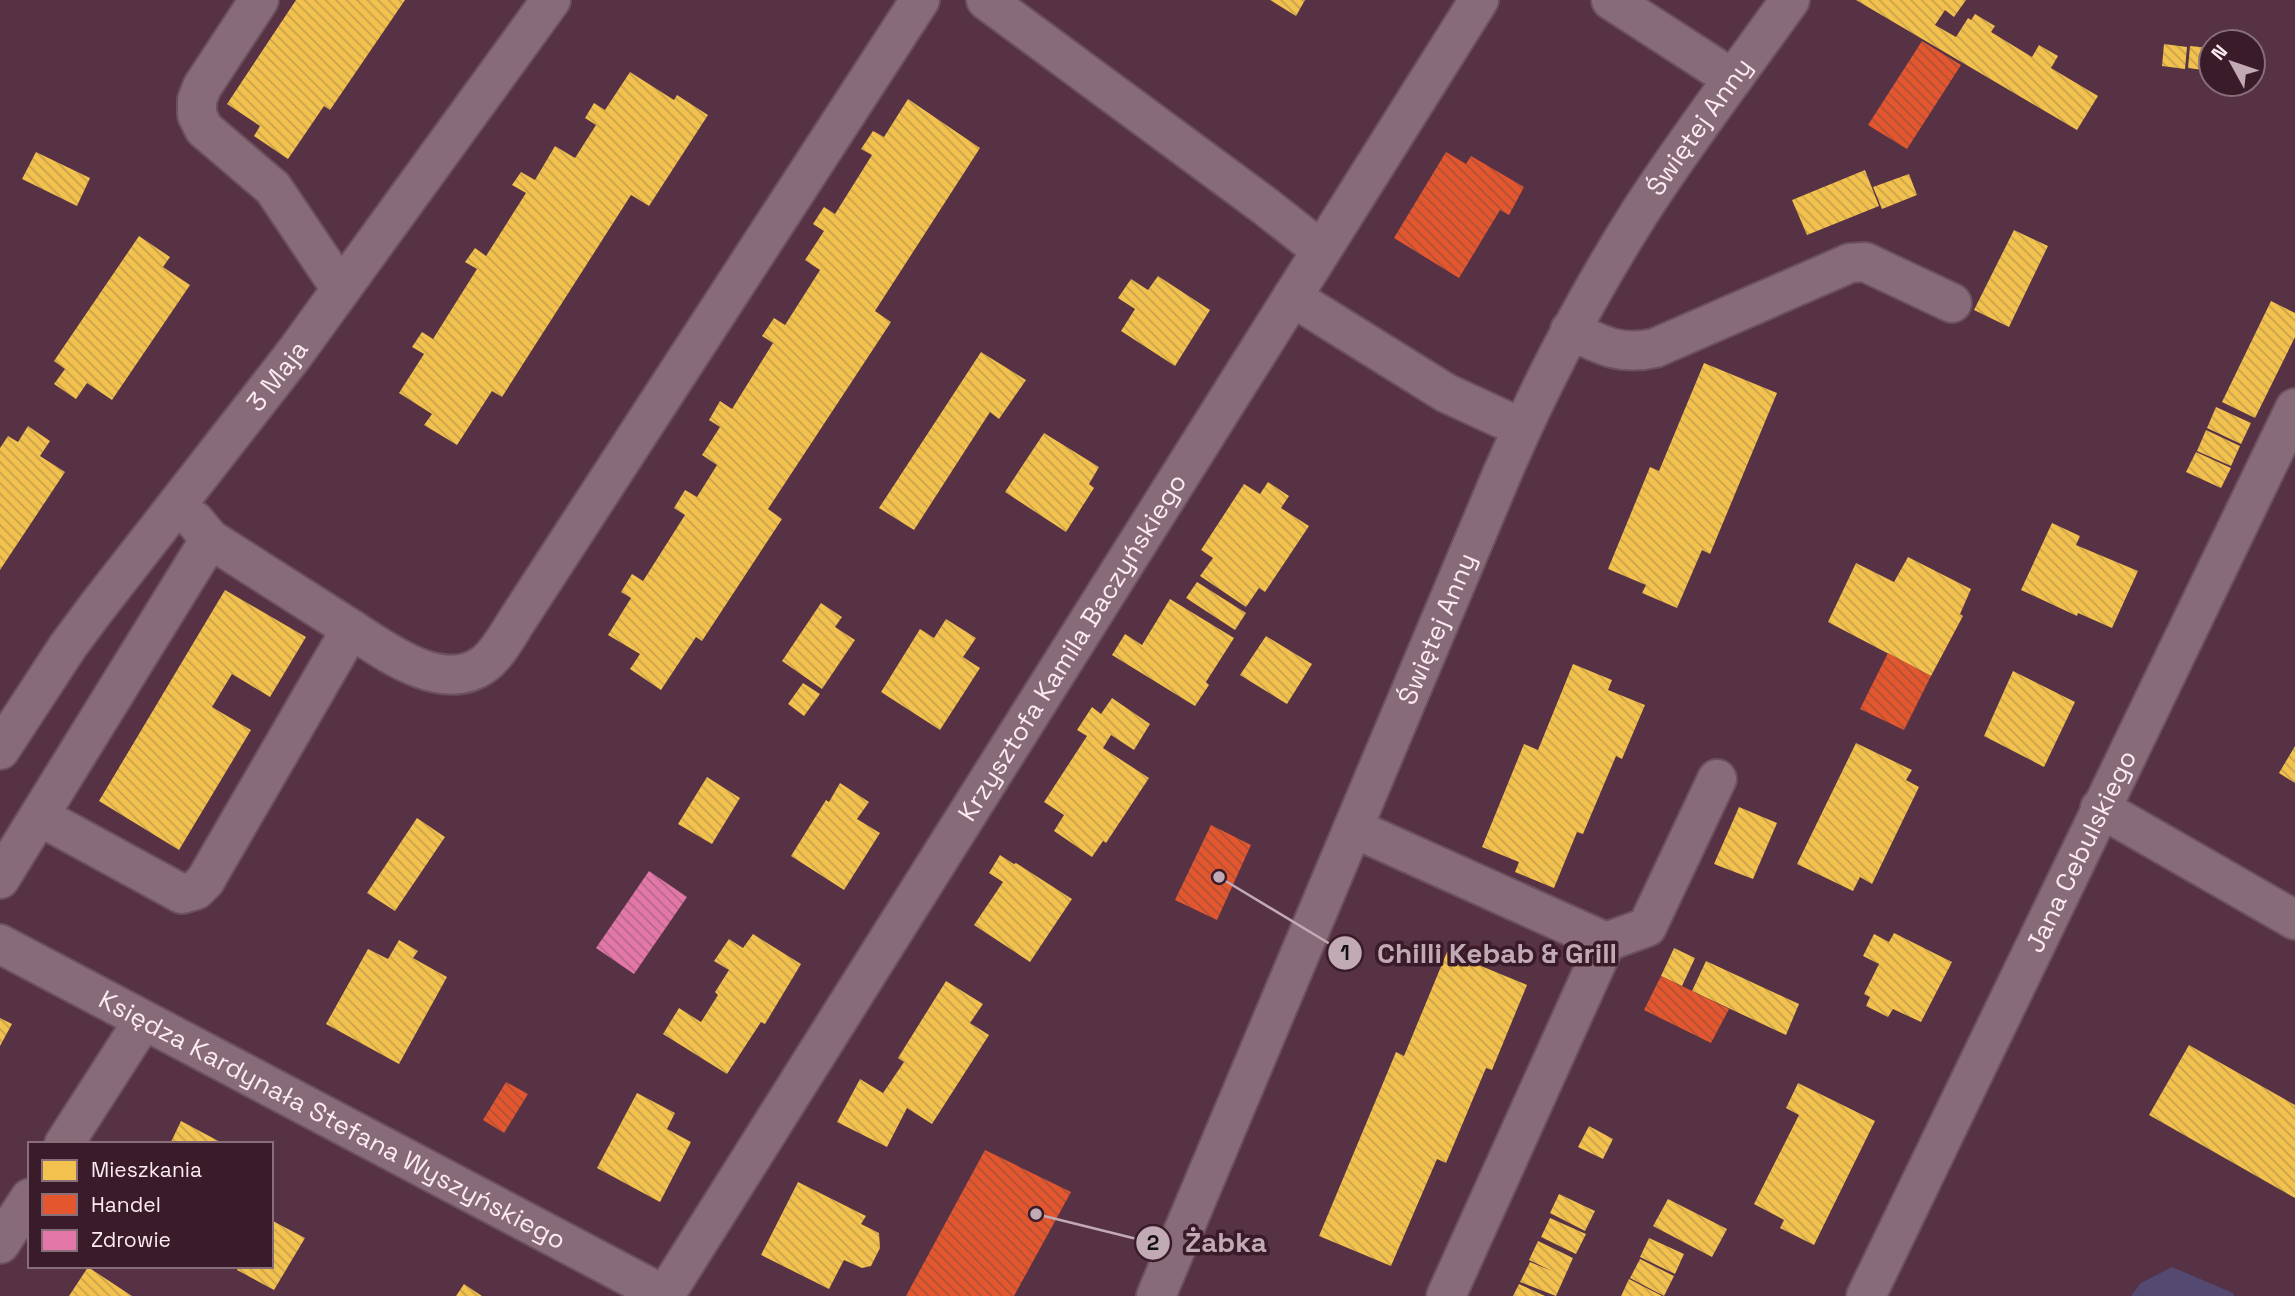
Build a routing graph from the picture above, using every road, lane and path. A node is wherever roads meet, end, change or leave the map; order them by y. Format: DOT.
graph roads {
  1 [pos="259,0"];
  2 [pos="551,0"];
  3 [pos="920,0"];
  4 [pos="986,0"];
  5 [pos="1479,0"];
  6 [pos="1611,0"];
  7 [pos="1790,0"];
  8 [pos="1733,79"];
  9 [pos="1321,250"];
  10 [pos="341,289"];
  11 [pos="1292,297"];
  12 [pos="1952,303"];
  13 [pos="1570,330"];
  14 [pos="2295,408"];
  15 [pos="1522,428"];
  16 [pos="176,506"];
  17 [pos="210,539"];
  18 [pos="351,629"];
  19 [pos="0,750"];
  20 [pos="1717,779"];
  21 [pos="2101,808"];
  22 [pos="38,816"];
  23 [pos="1353,828"];
  24 [pos="0,879"];
  25 [pos="2295,920"];
  26 [pos="1606,942"];
  27 [pos="0,944"];
  28 [pos="143,1021"];
  29 [pos="65,1142"];
  30 [pos="28,1201"];
  31 [pos="0,1244"];
  32 [pos="609,1284"];
  33 [pos="665,1296"];
  34 [pos="1156,1296"];
  35 [pos="1446,1296"];
  36 [pos="1866,1296"];
  1 -- 10 [label="street"];
  2 -- 10 [label="street, 3 Maja"];
  3 -- 18 [label="street"];
  4 -- 9 [label="street"];
  5 -- 9 [label="street, Krzysztofa Kamila Baczyńskiego"];
  6 -- 8 [label="street"];
  7 -- 8 [label="street, Świętej Anny"];
  8 -- 13 [label="street, Świętej Anny"];
  9 -- 11 [label="street, Krzysztofa Kamila Baczyńskiego"];
  10 -- 16 [label="street, 3 Maja"];
  11 -- 15 [label="street"];
  11 -- 33 [label="street, Krzysztofa Kamila Baczyńskiego"];
  12 -- 13 [label="street"];
  13 -- 15 [label="street, Świętej Anny"];
  14 -- 21 [label="street, Jana Cebulskiego"];
  15 -- 23 [label="street, Świętej Anny"];
  16 -- 17 [label="street"];
  16 -- 19 [label="street, 3 Maja"];
  17 -- 18 [label="street"];
  17 -- 22 [label="street"];
  18 -- 22 [label="street"];
  20 -- 26 [label="street"];
  21 -- 25 [label="street"];
  21 -- 36 [label="street, Jana Cebulskiego"];
  22 -- 24 [label="street"];
  23 -- 26 [label="street"];
  23 -- 34 [label="street, Świętej Anny"];
  26 -- 35 [label="street"];
  27 -- 28 [label="street, Księdza Kardynała Stefana Wyszyńskiego"];
  28 -- 29 [label="street"];
  28 -- 32 [label="street, Księdza Kardynała Stefana Wyszyńskiego"];
  30 -- 31 [label="street"];
  32 -- 33 [label="street, Księdza Kardynała Stefana Wyszyńskiego"];
}
